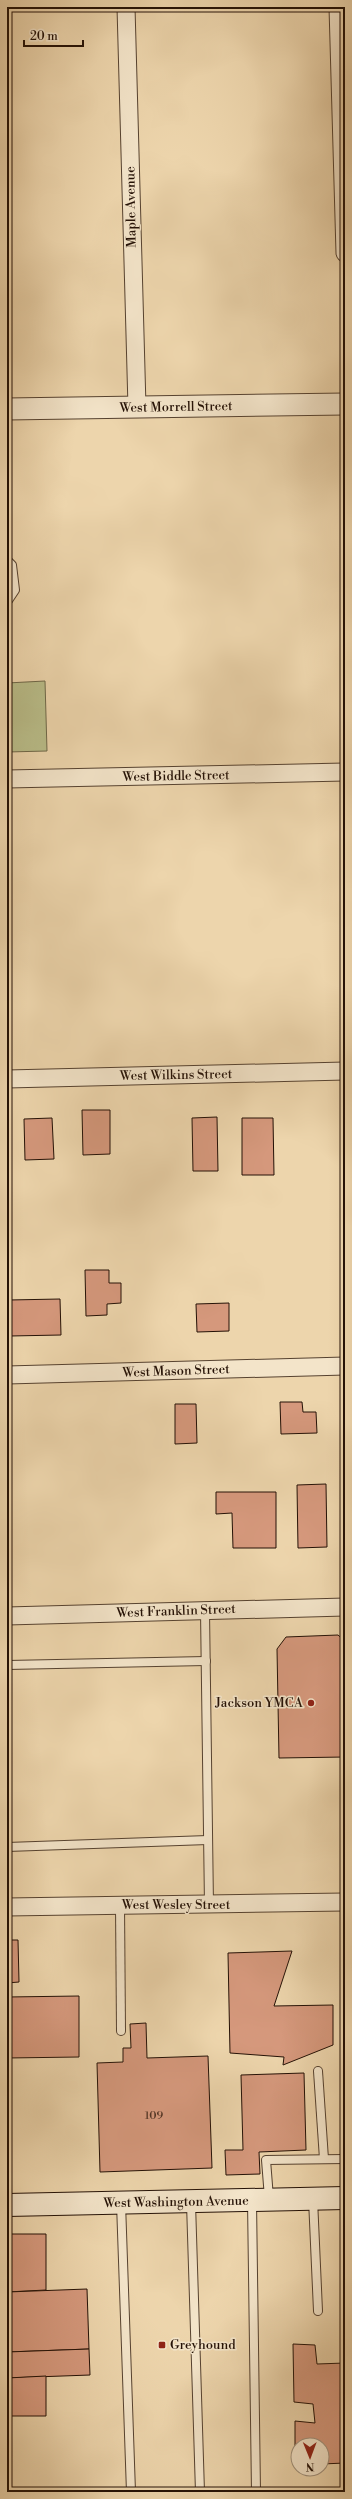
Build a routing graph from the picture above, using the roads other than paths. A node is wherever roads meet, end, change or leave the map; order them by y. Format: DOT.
graph roads {
  1 [pos="126,7"];
  2 [pos="338,7"];
  3 [pos="345,253"];
  4 [pos="345,404"];
  5 [pos="137,407"];
  6 [pos="7,409"];
  7 [pos="7,560"];
  8 [pos="7,602"];
  9 [pos="345,772"];
  10 [pos="7,779"];
  11 [pos="345,1071"];
  12 [pos="7,1079"];
  13 [pos="345,1366"];
  14 [pos="7,1375"];
  15 [pos="345,1607"];
  16 [pos="205,1610"];
  17 [pos="7,1616"];
  18 [pos="206,1661"];
  19 [pos="7,1665"];
  20 [pos="208,1840"];
  21 [pos="7,1847"];
  22 [pos="345,1902"];
  23 [pos="209,1905"];
  24 [pos="120,1906"];
  25 [pos="7,1907"];
  26 [pos="121,2031"];
  27 [pos="318,2070"];
  28 [pos="324,2159"];
  29 [pos="345,2159"];
  30 [pos="313,2198"];
  31 [pos="345,2198"];
  32 [pos="261,2200"];
  33 [pos="191,2201"];
  34 [pos="121,2203"];
  35 [pos="7,2205"];
  36 [pos="318,2311"];
  37 [pos="131,2492"];
  38 [pos="200,2492"];
  39 [pos="256,2492"];
  1 -- 5 [label="street, Maple Avenue"];
  2 -- 3 [label="street"];
  4 -- 5 [label="street, West Morrell Street"];
  5 -- 6 [label="street, West Morrell Street"];
  7 -- 8 [label="lane"];
  9 -- 10 [label="street, West Biddle Street"];
  11 -- 12 [label="street, West Wilkins Street"];
  13 -- 14 [label="street, West Mason Street"];
  15 -- 16 [label="street, West Franklin Street"];
  16 -- 17 [label="street, West Franklin Street"];
  16 -- 18 [label="lane"];
  18 -- 19 [label="lane"];
  18 -- 20 [label="lane"];
  20 -- 21 [label="lane"];
  20 -- 23 [label="lane"];
  22 -- 23 [label="street, West Wesley Street"];
  23 -- 24 [label="street, West Wesley Street"];
  24 -- 25 [label="street, West Wesley Street"];
  24 -- 26 [label="lane"];
  27 -- 28 [label="lane"];
  28 -- 29 [label="lane"];
  28 -- 32 [label="lane"];
  30 -- 31 [label="main road, West Washington Avenue"];
  30 -- 32 [label="main road, West Washington Avenue"];
  30 -- 36 [label="lane"];
  32 -- 33 [label="main road, West Washington Avenue"];
  32 -- 39 [label="lane"];
  33 -- 34 [label="main road, West Washington Avenue"];
  33 -- 38 [label="lane"];
  34 -- 35 [label="main road, West Washington Avenue"];
  34 -- 37 [label="lane"];
}
